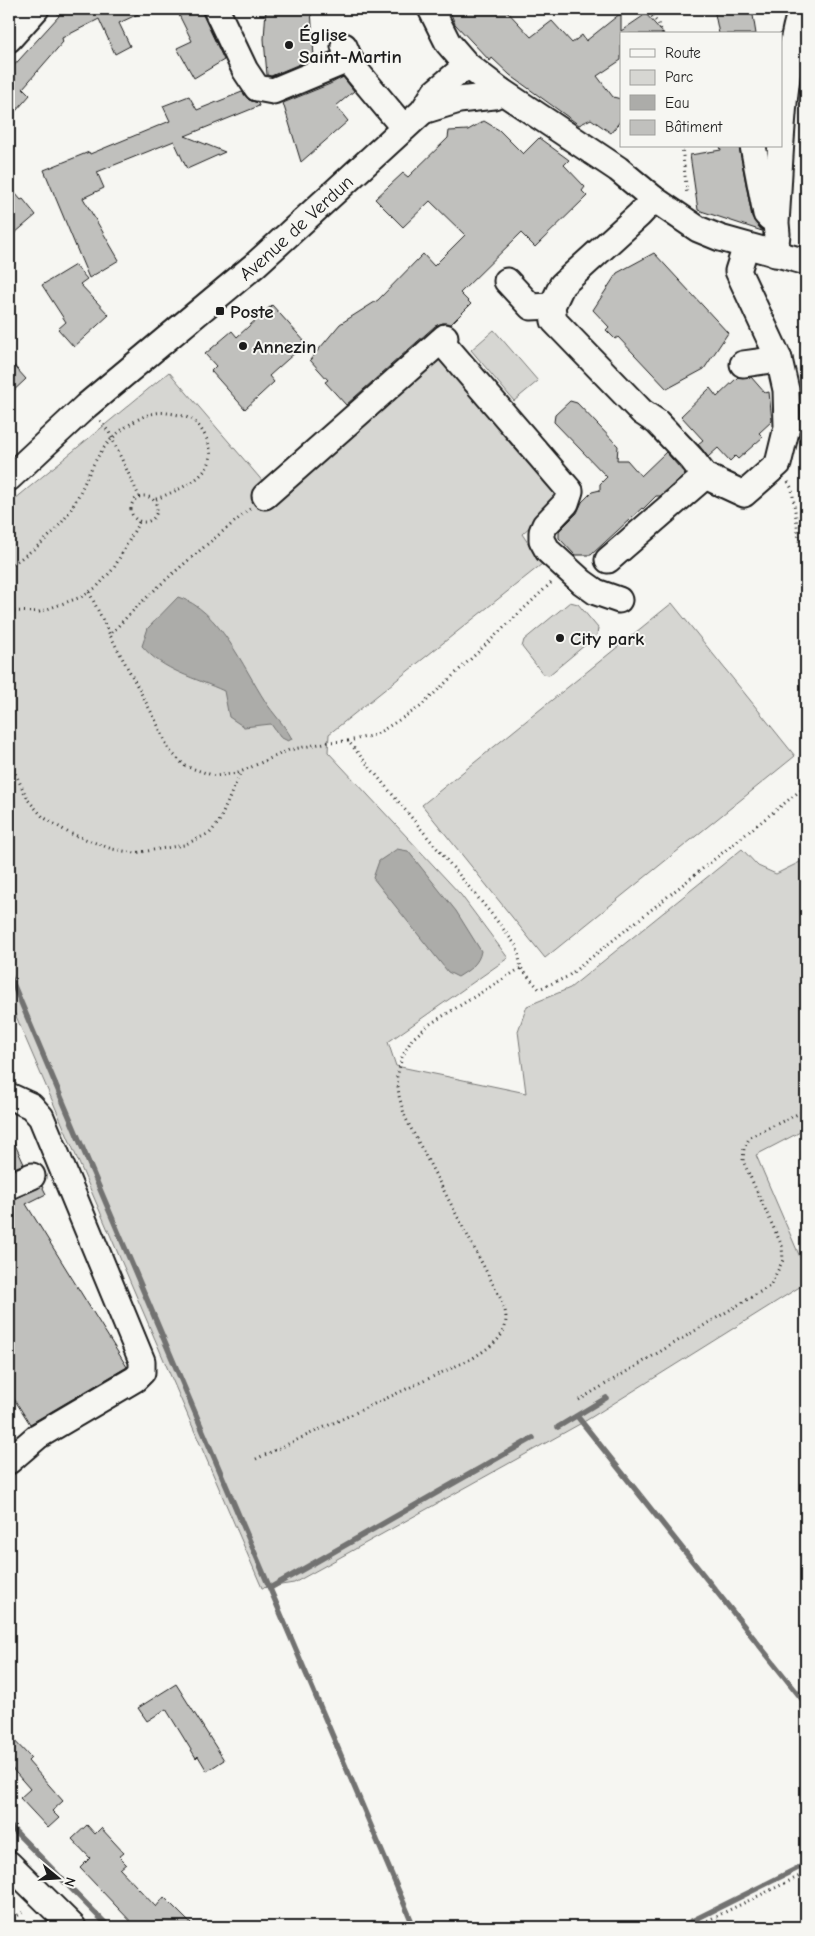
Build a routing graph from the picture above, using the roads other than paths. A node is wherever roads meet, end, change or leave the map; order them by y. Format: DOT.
graph roads {
  1 [pos="36,9"];
  2 [pos="216,9"];
  3 [pos="431,9"];
  4 [pos="801,9"];
  5 [pos="9,39"];
  6 [pos="474,70"];
  7 [pos="501,91"];
  8 [pos="458,100"];
  9 [pos="423,111"];
  10 [pos="404,128"];
  11 [pos="782,144"];
  12 [pos="753,148"];
  13 [pos="782,148"];
  14 [pos="654,199"];
  15 [pos="776,223"];
  16 [pos="746,246"];
  17 [pos="775,254"];
  18 [pos="806,262"];
  19 [pos="507,281"];
  20 [pos="552,306"];
  21 [pos="779,359"];
  22 [pos="742,364"];
  23 [pos="705,476"];
  24 [pos="9,478"];
  25 [pos="266,496"];
  26 [pos="608,560"];
  27 [pos="619,600"];
  28 [pos="9,1096"];
  29 [pos="32,1176"];
  30 [pos="9,1186"];
  31 [pos="9,1461"];
  32 [pos="9,1864"];
  33 [pos="73,1927"];
  1 -- 5 [label="street"];
  2 -- 10 [label="street"];
  3 -- 6 [label="street"];
  4 -- 11 [label="street"];
  6 -- 7 [label="street"];
  6 -- 8 [label="street, Avenue de Verdun"];
  6 -- 9 [label="street, Avenue de Verdun"];
  7 -- 8 [label="street, Avenue de Verdun"];
  7 -- 14 [label="street"];
  8 -- 9 [label="street, Avenue de Verdun"];
  9 -- 10 [label="street, Avenue de Verdun"];
  10 -- 24 [label="street, Avenue de Verdun"];
  12 -- 15 [label="street"];
  13 -- 15 [label="street"];
  14 -- 16 [label="street"];
  14 -- 20 [label="street"];
  15 -- 17 [label="street"];
  16 -- 17 [label="street"];
  16 -- 21 [label="street"];
  17 -- 18 [label="street"];
  19 -- 20 [label="street"];
  20 -- 23 [label="street"];
  21 -- 22 [label="street"];
  21 -- 23 [label="street"];
  23 -- 26 [label="street"];
  25 -- 27 [label="street"];
  28 -- 31 [label="street"];
  29 -- 30 [label="street"];
  32 -- 33 [label="street"];
}
